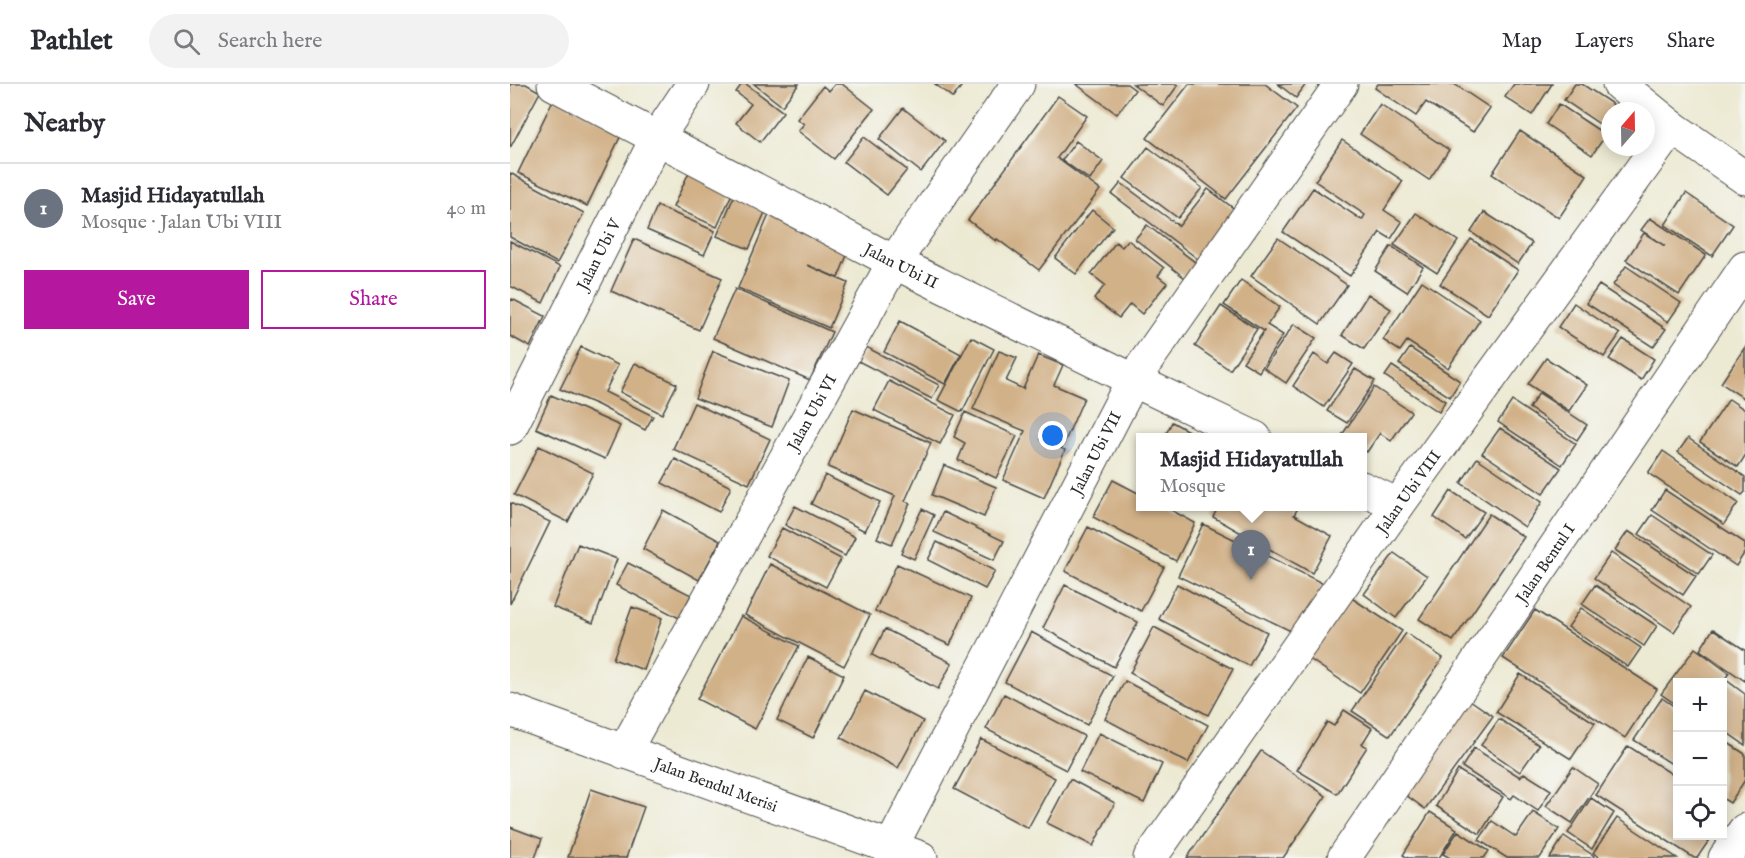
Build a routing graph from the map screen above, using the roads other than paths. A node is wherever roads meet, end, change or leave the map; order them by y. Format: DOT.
graph roads {
  1 [pos="554,84"];
  2 [pos="693,84"];
  3 [pos="1018,84"];
  4 [pos="1341,84"];
  5 [pos="1619,84"];
  6 [pos="1672,126"];
  7 [pos="657,138"];
  8 [pos="1745,178"];
  9 [pos="894,262"];
  10 [pos="1745,268"];
  11 [pos="1133,380"];
  12 [pos="510,428"];
  13 [pos="1244,433"];
  14 [pos="1367,490"];
  15 [pos="1398,505"];
  16 [pos="510,710"];
  17 [pos="624,752"];
  18 [pos="1745,830"];
  19 [pos="891,847"];
  20 [pos="921,858"];
  21 [pos="1150,858"];
  22 [pos="1344,858"];
  23 [pos="1725,858"];
  1 -- 7 [label="street, Jalan Ubi II"];
  2 -- 7 [label="street, Jalan Ubi V"];
  3 -- 9 [label="street, Jalan Ubi VI"];
  4 -- 11 [label="street, Jalan Ubi VII"];
  5 -- 6 [label="street"];
  6 -- 8 [label="street"];
  6 -- 15 [label="street, Jalan Ubi VIII"];
  7 -- 9 [label="street, Jalan Ubi II"];
  7 -- 12 [label="street, Jalan Ubi V"];
  9 -- 11 [label="street, Jalan Ubi II"];
  9 -- 17 [label="street, Jalan Ubi VI"];
  10 -- 22 [label="street, Jalan Bentul I"];
  11 -- 13 [label="street, Jalan Ubi II"];
  11 -- 19 [label="street, Jalan Ubi VII"];
  14 -- 15 [label="street"];
  15 -- 21 [label="street, Jalan Ubi VIII"];
  16 -- 17 [label="street, Jalan Bendul Merisi"];
  17 -- 19 [label="street, Jalan Bendul Merisi"];
  18 -- 23 [label="street"];
  19 -- 20 [label="street, Jalan Bendul Merisi"];
}
